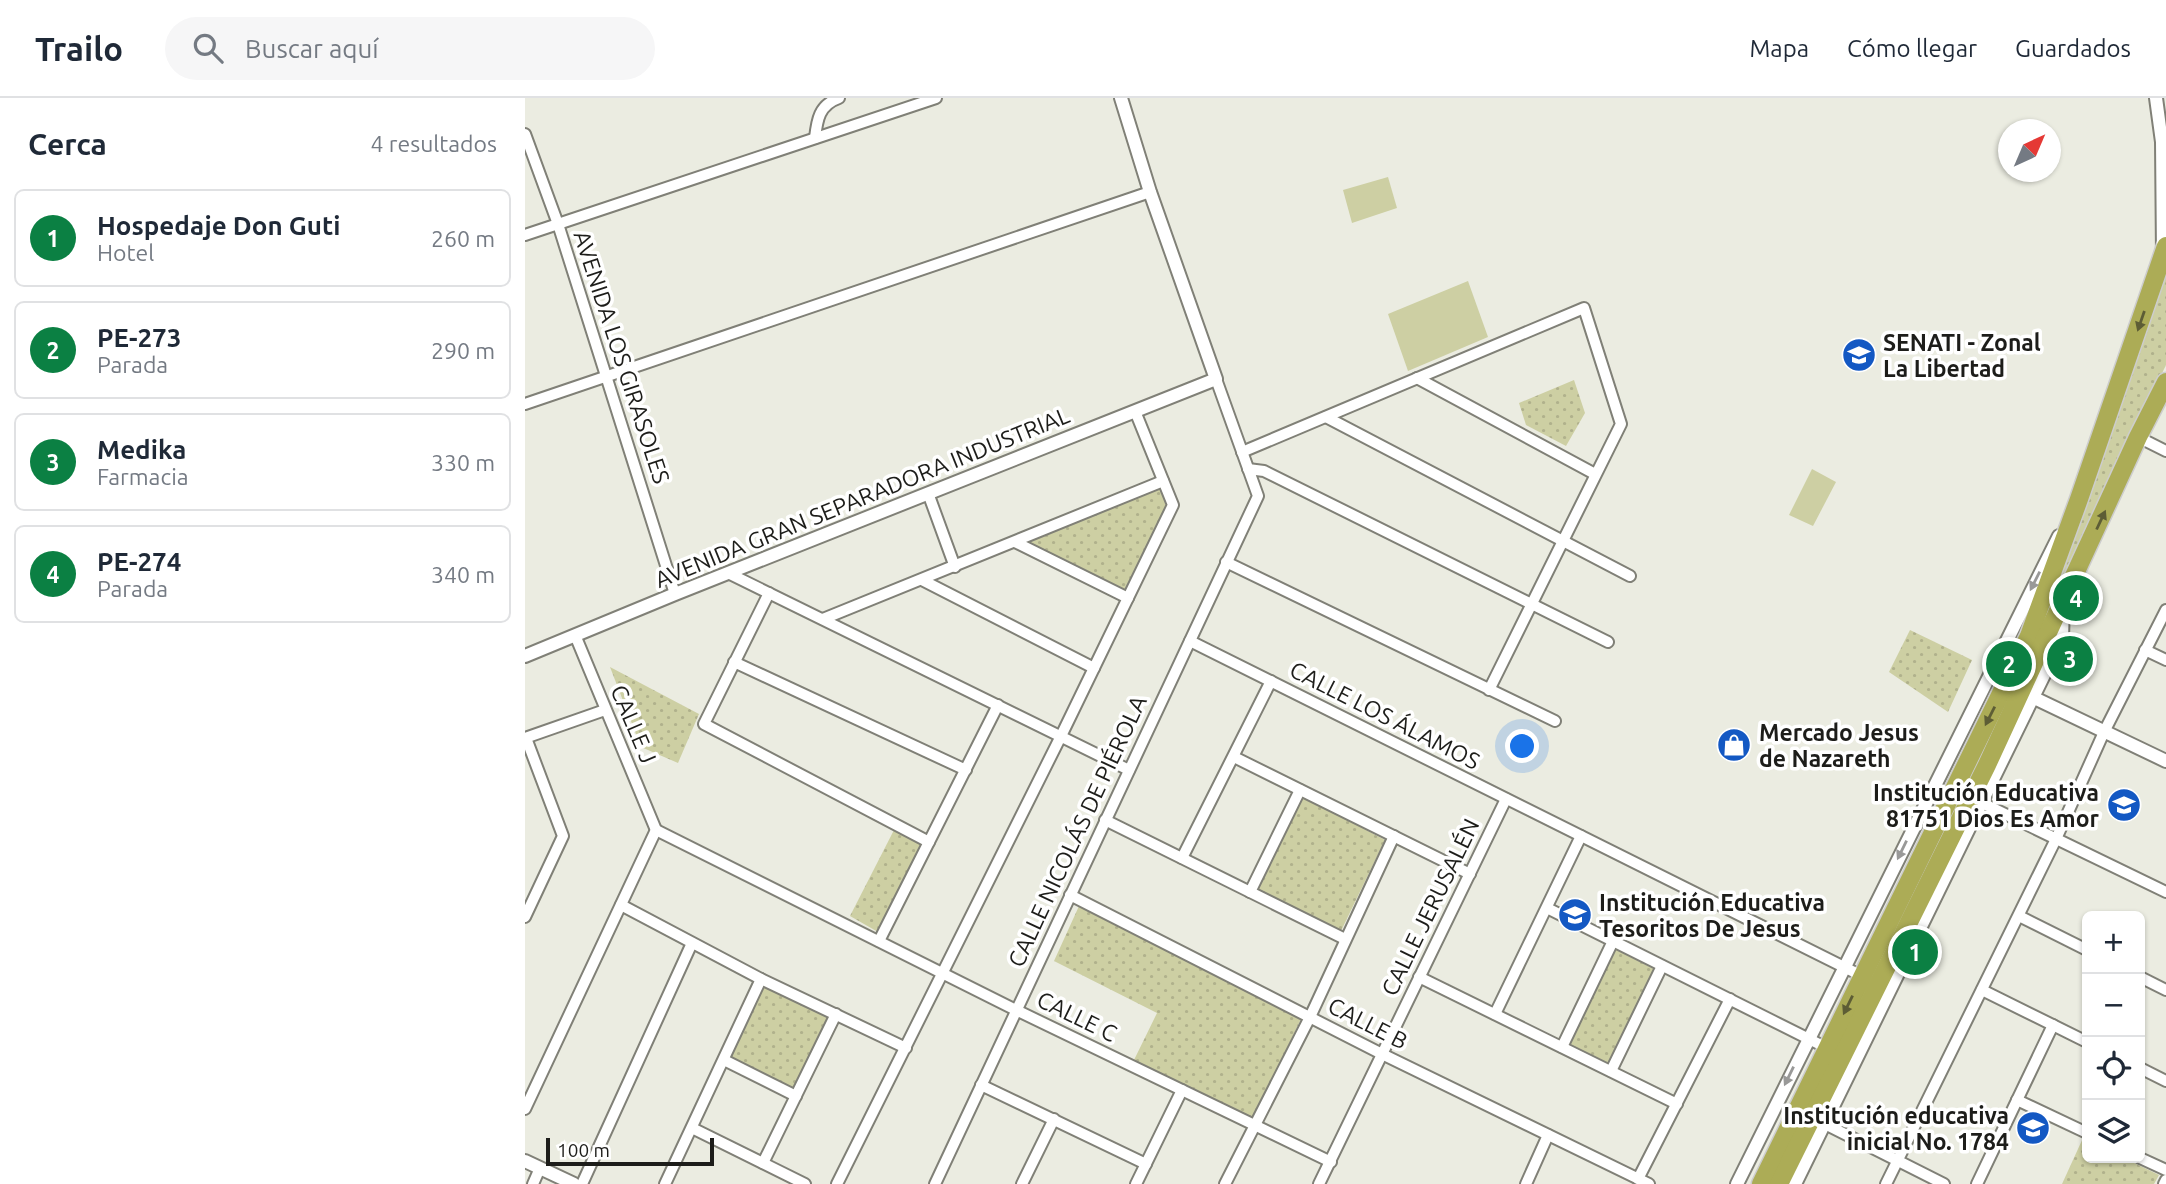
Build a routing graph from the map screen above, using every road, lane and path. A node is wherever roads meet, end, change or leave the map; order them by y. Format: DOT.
graph roads {
  1 [pos="839,98"];
  2 [pos="936,98"];
  3 [pos="1121,98"];
  4 [pos="2156,98"];
  5 [pos="525,134"];
  6 [pos="815,138"];
  7 [pos="1150,192"];
  8 [pos="558,224"];
  9 [pos="525,235"];
  10 [pos="2164,251"];
  11 [pos="606,376"];
  12 [pos="1417,378"];
  13 [pos="1216,379"];
  14 [pos="2166,382"];
  15 [pos="525,404"];
  16 [pos="1135,411"];
  17 [pos="1326,416"];
  18 [pos="2138,437"];
  19 [pos="2166,450"];
  20 [pos="1242,452"];
  21 [pos="1248,469"];
  22 [pos="1595,474"];
  23 [pos="1163,481"];
  24 [pos="928,493"];
  25 [pos="2079,499"];
  26 [pos="1562,540"];
  27 [pos="1015,542"];
  28 [pos="1226,562"];
  29 [pos="955,567"];
  30 [pos="728,573"];
  31 [pos="1630,576"];
  32 [pos="922,580"];
  33 [pos="769,593"];
  34 [pos="675,594"];
  35 [pos="1128,598"];
  36 [pos="1530,603"];
  37 [pos="2166,610"];
  38 [pos="823,619"];
  39 [pos="575,635"];
  40 [pos="1190,641"];
  41 [pos="1608,642"];
  42 [pos="2145,650"];
  43 [pos="525,656"];
  44 [pos="2166,660"];
  45 [pos="734,662"];
  46 [pos="1094,668"];
  47 [pos="1271,681"];
  48 [pos="1489,690"];
  49 [pos="2020,692"];
  50 [pos="998,705"];
  51 [pos="605,710"];
  52 [pos="1555,721"];
  53 [pos="2104,732"];
  54 [pos="1061,736"];
  55 [pos="525,738"];
  56 [pos="1234,757"];
  57 [pos="2166,761"];
  58 [pos="966,770"];
  59 [pos="1129,770"];
  60 [pos="1300,790"];
  61 [pos="1953,790"];
  62 [pos="1506,799"];
  63 [pos="1977,800"];
  64 [pos="1105,820"];
  65 [pos="656,830"];
  66 [pos="1394,836"];
  67 [pos="1581,836"];
  68 [pos="2056,839"];
  69 [pos="929,842"];
  70 [pos="1182,858"];
  71 [pos="1470,874"];
  72 [pos="1249,891"];
  73 [pos="2166,892"];
  74 [pos="1070,895"];
  75 [pos="621,905"];
  76 [pos="1547,908"];
  77 [pos="2019,916"];
  78 [pos="525,918"];
  79 [pos="1345,939"];
  80 [pos="879,941"];
  81 [pos="1613,941"];
  82 [pos="692,943"];
  83 [pos="2082,948"];
  84 [pos="1663,966"];
  85 [pos="1844,967"];
  86 [pos="943,973"];
  87 [pos="1419,976"];
  88 [pos="1862,976"];
  89 [pos="761,979"];
  90 [pos="2145,979"];
  91 [pos="1982,990"];
  92 [pos="2166,990"];
  93 [pos="1730,999"];
  94 [pos="1016,1010"];
  95 [pos="836,1014"];
  96 [pos="1495,1014"];
  97 [pos="1310,1017"];
  98 [pos="2053,1025"];
  99 [pos="1808,1038"];
  100 [pos="2082,1040"];
  101 [pos="1562,1047"];
  102 [pos="906,1048"];
  103 [pos="1827,1048"];
  104 [pos="1382,1054"];
  105 [pos="724,1060"];
  106 [pos="2145,1070"];
  107 [pos="1611,1071"];
  108 [pos="2166,1081"];
  109 [pos="981,1084"];
  110 [pos="1182,1090"];
  111 [pos="796,1096"];
  112 [pos="2017,1100"];
  113 [pos="1677,1104"];
  114 [pos="525,1109"];
  115 [pos="1812,1117"];
  116 [pos="1053,1119"];
  117 [pos="1254,1125"];
  118 [pos="692,1128"];
  119 [pos="2082,1131"];
  120 [pos="1548,1135"];
  121 [pos="2145,1160"];
  122 [pos="525,1161"];
  123 [pos="1898,1161"];
  124 [pos="1331,1162"];
  125 [pos="763,1163"];
  126 [pos="1146,1164"];
  127 [pos="540,1168"];
  128 [pos="2166,1170"];
  129 [pos="1638,1179"];
  130 [pos="533,1184"];
  131 [pos="574,1184"];
  132 [pos="582,1184"];
  133 [pos="665,1184"];
  134 [pos="805,1184"];
  135 [pos="838,1184"];
  136 [pos="935,1184"];
  137 [pos="1022,1184"];
  138 [pos="1136,1184"];
  139 [pos="1225,1184"];
  140 [pos="1319,1184"];
  141 [pos="1526,1184"];
  142 [pos="1649,1184"];
  143 [pos="1737,1184"];
  144 [pos="1761,1184"];
  145 [pos="1779,1184"];
  146 [pos="1795,1184"];
  147 [pos="1886,1184"];
  148 [pos="1944,1184"];
  149 [pos="1977,1184"];
  1 -- 6 [label="street"];
  2 -- 6 [label="street"];
  3 -- 7 [label="street"];
  4 -- 10 [label="street"];
  5 -- 8 [label="street, AVENIDA LOS GIRASOLES"];
  6 -- 8 [label="street"];
  7 -- 11 [label="street"];
  7 -- 13 [label="street"];
  8 -- 9 [label="street"];
  8 -- 11 [label="street, AVENIDA LOS GIRASOLES"];
  10 -- 25 [label="highway, one-way"];
  11 -- 15 [label="street"];
  11 -- 34 [label="street, AVENIDA LOS GIRASOLES"];
  12 -- 17 [label="street"];
  12 -- 22 [label="street"];
  12 -- 22 [label="street"];
  13 -- 16 [label="street, AVENIDA GRAN SEPARADORA INDUSTRIAL"];
  13 -- 20 [label="street"];
  14 -- 18 [label="highway"];
  16 -- 23 [label="street"];
  16 -- 24 [label="street, AVENIDA GRAN SEPARADORA INDUSTRIAL"];
  17 -- 20 [label="street"];
  17 -- 26 [label="street"];
  18 -- 19 [label="street"];
  49 -- 18 [label="highway, one-way"];
  20 -- 21 [label="street"];
  21 -- 28 [label="street, CALLE NICOLÁS DE PIÉROLA"];
  21 -- 36 [label="street"];
  22 -- 26 [label="street"];
  23 -- 27 [label="street"];
  23 -- 35 [label="street"];
  24 -- 29 [label="street"];
  24 -- 30 [label="street, AVENIDA GRAN SEPARADORA INDUSTRIAL"];
  25 -- 49 [label="highway"];
  25 -- 85 [label="street, one-way"];
  26 -- 31 [label="street"];
  26 -- 36 [label="street"];
  27 -- 29 [label="street"];
  27 -- 35 [label="street"];
  28 -- 40 [label="street, CALLE NICOLÁS DE PIÉROLA"];
  28 -- 48 [label="street"];
  29 -- 32 [label="street"];
  30 -- 33 [label="street"];
  30 -- 34 [label="street, AVENIDA GRAN SEPARADORA INDUSTRIAL"];
  32 -- 38 [label="street"];
  32 -- 46 [label="street"];
  33 -- 38 [label="street"];
  33 -- 45 [label="street"];
  34 -- 39 [label="street, AVENIDA GRAN SEPARADORA INDUSTRIAL"];
  35 -- 46 [label="street"];
  36 -- 41 [label="street"];
  36 -- 48 [label="street"];
  37 -- 42 [label="street"];
  38 -- 50 [label="street"];
  39 -- 43 [label="street, AVENIDA GRAN SEPARADORA INDUSTRIAL"];
  39 -- 51 [label="street, CALLE J"];
  40 -- 47 [label="street, CALLE LOS ÁLAMOS"];
  40 -- 59 [label="street, CALLE NICOLÁS DE PIÉROLA"];
  42 -- 44 [label="street"];
  42 -- 53 [label="street"];
  45 -- 58 [label="street"];
  45 -- 69 [label="street"];
  46 -- 54 [label="street"];
  47 -- 56 [label="street"];
  47 -- 62 [label="street, CALLE LOS ÁLAMOS"];
  48 -- 52 [label="street"];
  49 -- 53 [label="street"];
  49 -- 61 [label="highway, one-way"];
  49 -- 63 [label="highway"];
  50 -- 54 [label="street"];
  50 -- 58 [label="street"];
  51 -- 55 [label="street"];
  51 -- 65 [label="street, CALLE J"];
  53 -- 57 [label="street"];
  53 -- 68 [label="street"];
  54 -- 59 [label="street"];
  54 -- 86 [label="street"];
  55 -- 78 [label="street"];
  56 -- 60 [label="street"];
  56 -- 70 [label="street"];
  58 -- 69 [label="street"];
  59 -- 64 [label="street, CALLE NICOLÁS DE PIÉROLA"];
  60 -- 66 [label="street"];
  60 -- 72 [label="street"];
  61 -- 63 [label="street"];
  61 -- 88 [label="highway"];
  62 -- 67 [label="street, CALLE LOS ÁLAMOS"];
  62 -- 71 [label="street, CALLE JERUSALÉN"];
  63 -- 68 [label="street"];
  63 -- 115 [label="highway"];
  64 -- 70 [label="street"];
  64 -- 74 [label="street, CALLE NICOLÁS DE PIÉROLA"];
  65 -- 75 [label="street"];
  65 -- 80 [label="street, CALLE C"];
  66 -- 71 [label="street"];
  66 -- 79 [label="street"];
  67 -- 76 [label="street"];
  67 -- 85 [label="street, CALLE LOS ÁLAMOS"];
  68 -- 73 [label="street"];
  68 -- 77 [label="street"];
  69 -- 80 [label="street"];
  70 -- 72 [label="street"];
  71 -- 87 [label="street, CALLE JERUSALÉN"];
  72 -- 79 [label="street"];
  74 -- 94 [label="street, CALLE NICOLÁS DE PIÉROLA"];
  74 -- 97 [label="street, CALLE B"];
  75 -- 82 [label="street"];
  75 -- 114 [label="street"];
  76 -- 81 [label="street"];
  76 -- 96 [label="street"];
  77 -- 83 [label="street"];
  77 -- 91 [label="street"];
  79 -- 97 [label="street"];
  80 -- 86 [label="street, CALLE C"];
  81 -- 84 [label="street"];
  81 -- 101 [label="street"];
  82 -- 89 [label="street"];
  82 -- 132 [label="street"];
  84 -- 93 [label="street"];
  84 -- 107 [label="street"];
  85 -- 88 [label="street, CALLE LOS ÁLAMOS"];
  85 -- 99 [label="street"];
  86 -- 94 [label="street, CALLE C"];
  86 -- 102 [label="street"];
  87 -- 96 [label="street"];
  87 -- 104 [label="street, CALLE JERUSALÉN"];
  88 -- 103 [label="highway, one-way"];
  89 -- 95 [label="street"];
  89 -- 105 [label="street"];
  90 -- 92 [label="street"];
  91 -- 98 [label="street"];
  91 -- 123 [label="street"];
  93 -- 99 [label="street"];
  93 -- 113 [label="street"];
  94 -- 109 [label="street, CALLE NICOLÁS DE PIÉROLA"];
  94 -- 110 [label="street, CALLE C"];
  95 -- 102 [label="street"];
  95 -- 111 [label="street"];
  96 -- 101 [label="street"];
  97 -- 104 [label="street, CALLE B"];
  97 -- 117 [label="street"];
  98 -- 100 [label="street"];
  98 -- 112 [label="street"];
  99 -- 103 [label="street"];
  99 -- 143 [label="street, one-way"];
  101 -- 107 [label="street"];
  102 -- 135 [label="street"];
  103 -- 115 [label="highway"];
  104 -- 120 [label="street, CALLE B"];
  104 -- 124 [label="street, CALLE JERUSALÉN"];
  105 -- 111 [label="street"];
  105 -- 118 [label="street"];
  106 -- 108 [label="street"];
  107 -- 113 [label="street"];
  109 -- 116 [label="street"];
  109 -- 136 [label="street, CALLE NICOLÁS DE PIÉROLA"];
  110 -- 117 [label="street, CALLE C"];
  110 -- 126 [label="street"];
  111 -- 125 [label="street"];
  112 -- 119 [label="street"];
  112 -- 149 [label="street"];
  113 -- 129 [label="street"];
  115 -- 123 [label="street"];
  115 -- 144 [label="highway"];
  115 -- 145 [label="highway"];
  115 -- 146 [label="street"];
  116 -- 126 [label="street"];
  116 -- 137 [label="street"];
  117 -- 124 [label="street, CALLE C"];
  117 -- 139 [label="street"];
  118 -- 125 [label="street"];
  118 -- 133 [label="street"];
  120 -- 129 [label="street, CALLE B"];
  120 -- 141 [label="street"];
  121 -- 128 [label="street"];
  122 -- 127 [label="street"];
  123 -- 147 [label="street"];
  123 -- 148 [label="street"];
  124 -- 140 [label="street, CALLE JERUSALÉN"];
  125 -- 134 [label="street"];
  126 -- 138 [label="street"];
  127 -- 130 [label="street"];
  127 -- 131 [label="street"];
  129 -- 142 [label="street, CALLE B"];
}
